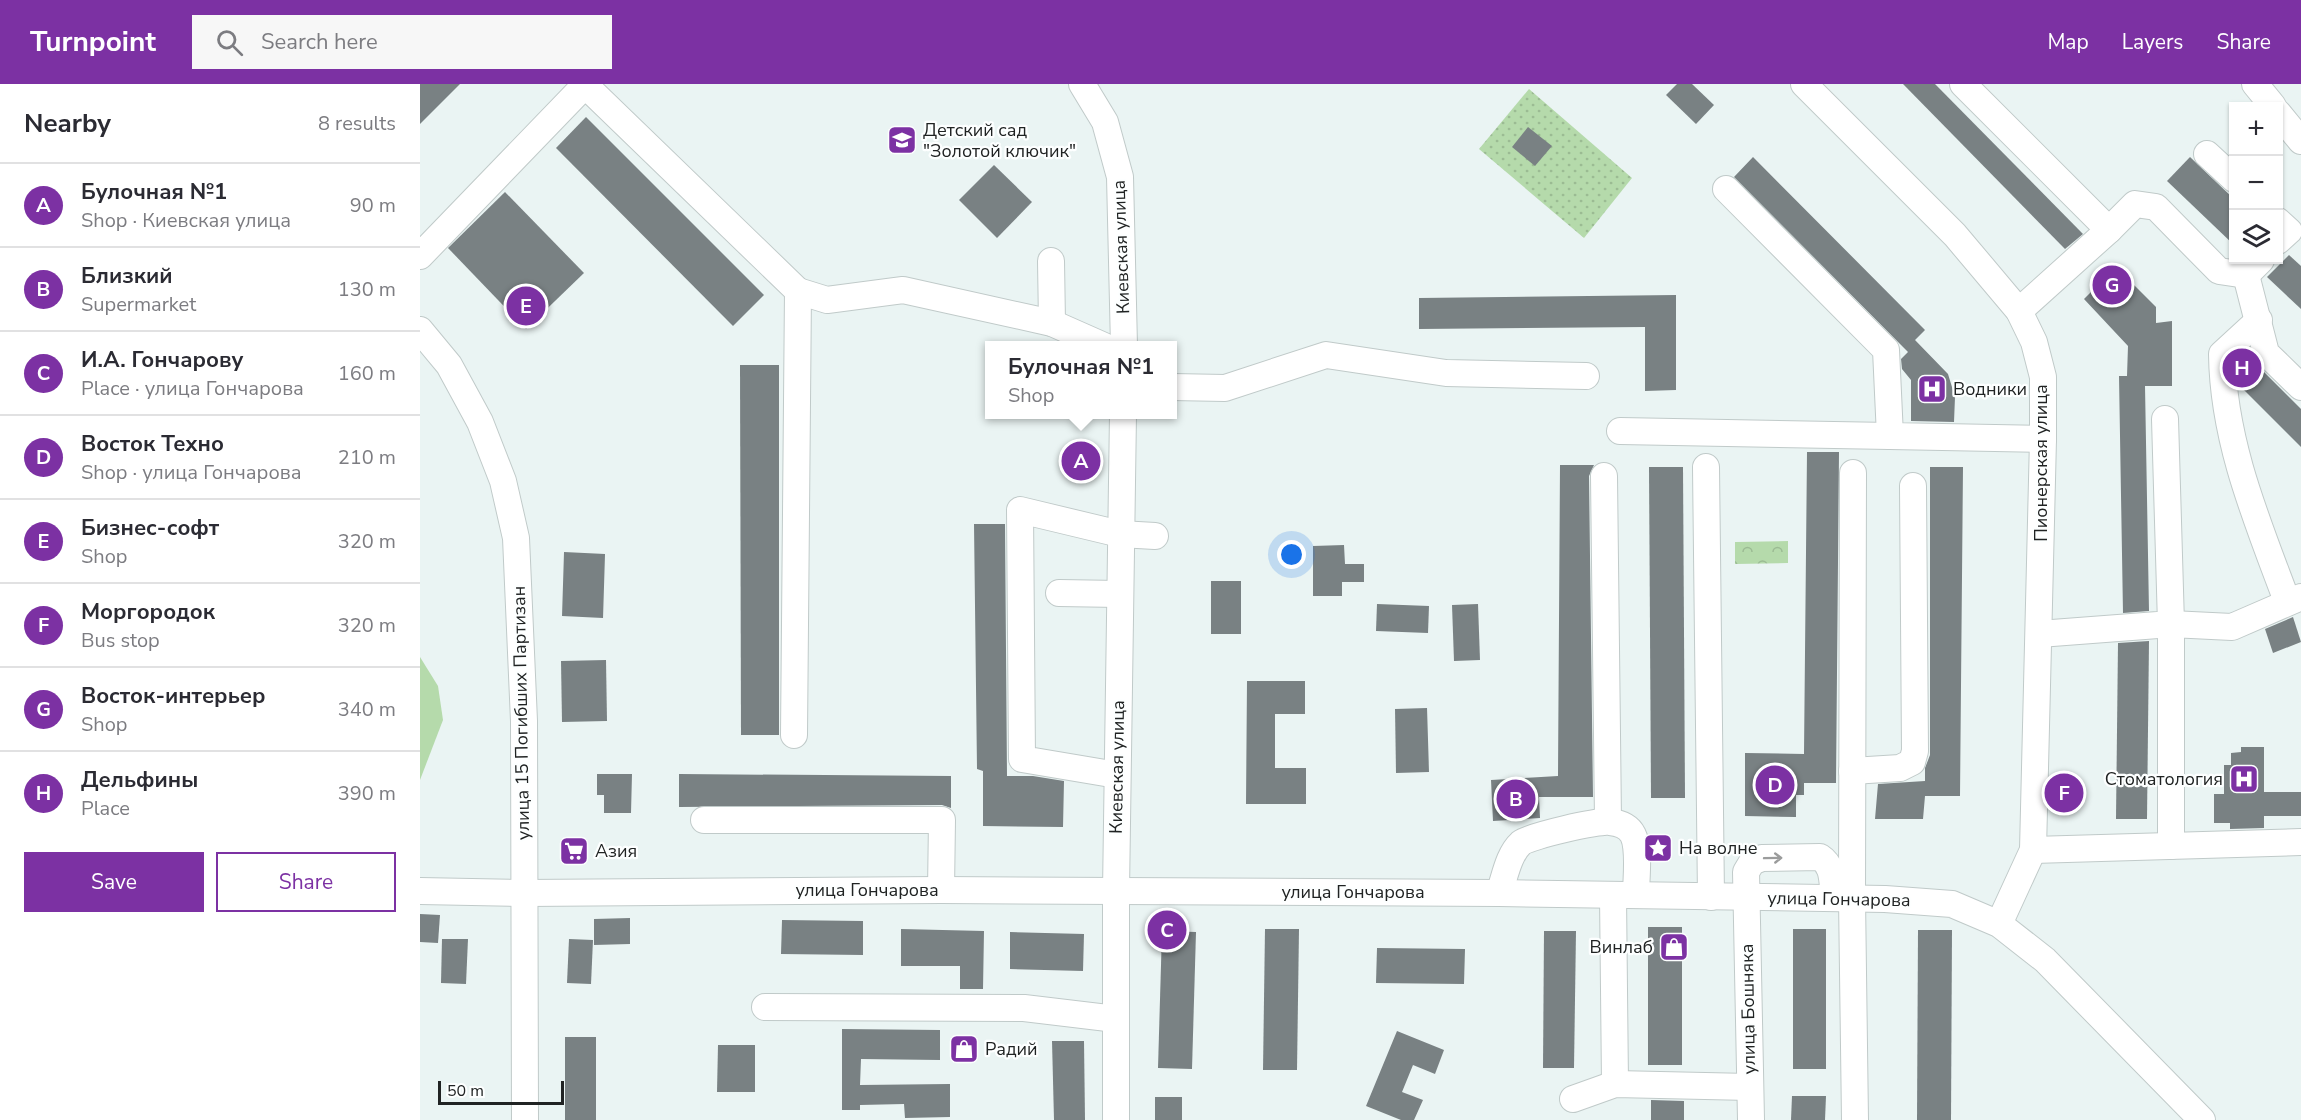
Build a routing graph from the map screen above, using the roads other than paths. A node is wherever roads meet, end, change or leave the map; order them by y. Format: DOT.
graph roads {
  1 [pos="1082,84"];
  2 [pos="1804,84"];
  3 [pos="1964,84"];
  4 [pos="2255,84"];
  5 [pos="2270,102"];
  6 [pos="2283,119"];
  7 [pos="2301,141"];
  8 [pos="2207,153"];
  9 [pos="2229,174"];
  10 [pos="1726,189"];
  11 [pos="2109,230"];
  12 [pos="420,256"];
  13 [pos="1051,261"];
  14 [pos="2253,267"];
  15 [pos="798,291"];
  16 [pos="2019,311"];
  17 [pos="2259,320"];
  18 [pos="1052,323"];
  19 [pos="420,330"];
  20 [pos="1095,341"];
  21 [pos="1124,341"];
  22 [pos="1586,376"];
  23 [pos="1177,387"];
  24 [pos="2301,387"];
  25 [pos="1123,419"];
  26 [pos="2165,419"];
  27 [pos="1620,431"];
  28 [pos="1890,436"];
  29 [pos="2043,439"];
  30 [pos="1706,467"];
  31 [pos="1852,473"];
  32 [pos="1605,476"];
  33 [pos="1913,486"];
  34 [pos="1120,534"];
  35 [pos="1155,536"];
  36 [pos="1059,593"];
  37 [pos="1119,594"];
  38 [pos="2294,599"];
  39 [pos="2171,624"];
  40 [pos="2039,634"];
  41 [pos="794,735"];
  42 [pos="1852,771"];
  43 [pos="1117,775"];
  44 [pos="704,820"];
  45 [pos="1608,821"];
  46 [pos="2301,842"];
  47 [pos="2172,846"];
  48 [pos="2033,850"];
  49 [pos="941,890"];
  50 [pos="420,891"];
  51 [pos="1116,891"];
  52 [pos="525,892"];
  53 [pos="1499,893"];
  54 [pos="1625,895"];
  55 [pos="1711,897"];
  56 [pos="1746,897"];
  57 [pos="1843,898"];
  58 [pos="1999,924"];
  59 [pos="765,1007"];
  60 [pos="1116,1019"];
  61 [pos="1615,1084"];
  62 [pos="1750,1087"];
  63 [pos="1573,1099"];
  64 [pos="525,1120"];
  65 [pos="1116,1120"];
  66 [pos="1751,1120"];
  67 [pos="1855,1120"];
  68 [pos="2202,1120"];
  1 -- 21 [label="street, Киевская улица"];
  2 -- 16 [label="street, Пионерская улица"];
  3 -- 11 [label="street"];
  4 -- 5 [label="street"];
  6 -- 7 [label="street"];
  8 -- 9 [label="street"];
  10 -- 28 [label="street"];
  11 -- 14 [label="street"];
  11 -- 16 [label="street"];
  12 -- 15 [label="street"];
  13 -- 18 [label="street"];
  14 -- 17 [label="street"];
  15 -- 18 [label="street"];
  15 -- 41 [label="street"];
  16 -- 29 [label="street, Пионерская улица"];
  17 -- 24 [label="street"];
  17 -- 38 [label="street"];
  18 -- 20 [label="street"];
  19 -- 52 [label="street, улица 15 Погибших Партизан"];
  22 -- 23 [label="street"];
  25 -- 34 [label="street, Киевская улица"];
  26 -- 39 [label="street"];
  27 -- 28 [label="street"];
  28 -- 29 [label="street"];
  29 -- 40 [label="street, Пионерская улица"];
  30 -- 55 [label="street"];
  31 -- 42 [label="street"];
  32 -- 45 [label="street"];
  33 -- 42 [label="street"];
  34 -- 35 [label="street"];
  34 -- 37 [label="street, Киевская улица"];
  34 -- 43 [label="street"];
  36 -- 37 [label="street"];
  37 -- 43 [label="street, Киевская улица"];
  38 -- 39 [label="street"];
  39 -- 40 [label="street"];
  39 -- 47 [label="street"];
  40 -- 48 [label="street, Пионерская улица"];
  42 -- 57 [label="street"];
  43 -- 51 [label="street, Киевская улица"];
  44 -- 49 [label="street"];
  45 -- 53 [label="street"];
  45 -- 54 [label="street"];
  46 -- 47 [label="street"];
  47 -- 48 [label="street"];
  48 -- 58 [label="street, Пионерская улица"];
  49 -- 51 [label="street, улица Гончарова"];
  49 -- 52 [label="street, улица Гончарова"];
  50 -- 52 [label="street, улица Гончарова"];
  51 -- 53 [label="street, улица Гончарова"];
  51 -- 60 [label="street, Киевская улица"];
  52 -- 64 [label="street, улица 15 Погибших Партизан"];
  53 -- 54 [label="street, улица Гончарова"];
  54 -- 55 [label="street, улица Гончарова"];
  54 -- 61 [label="street"];
  55 -- 56 [label="street, улица Гончарова"];
  56 -- 57 [label="street, улица Гончарова"];
  56 -- 57 [label="street, улица Бошняка, one-way"];
  56 -- 62 [label="street, улица Бошняка"];
  57 -- 58 [label="street, улица Гончарова"];
  57 -- 67 [label="street"];
  58 -- 68 [label="street, улица Гончарова"];
  59 -- 60 [label="street"];
  60 -- 65 [label="street, Киевская улица"];
  61 -- 62 [label="street"];
  61 -- 63 [label="street"];
  62 -- 66 [label="street, улица Бошняка"];
}
